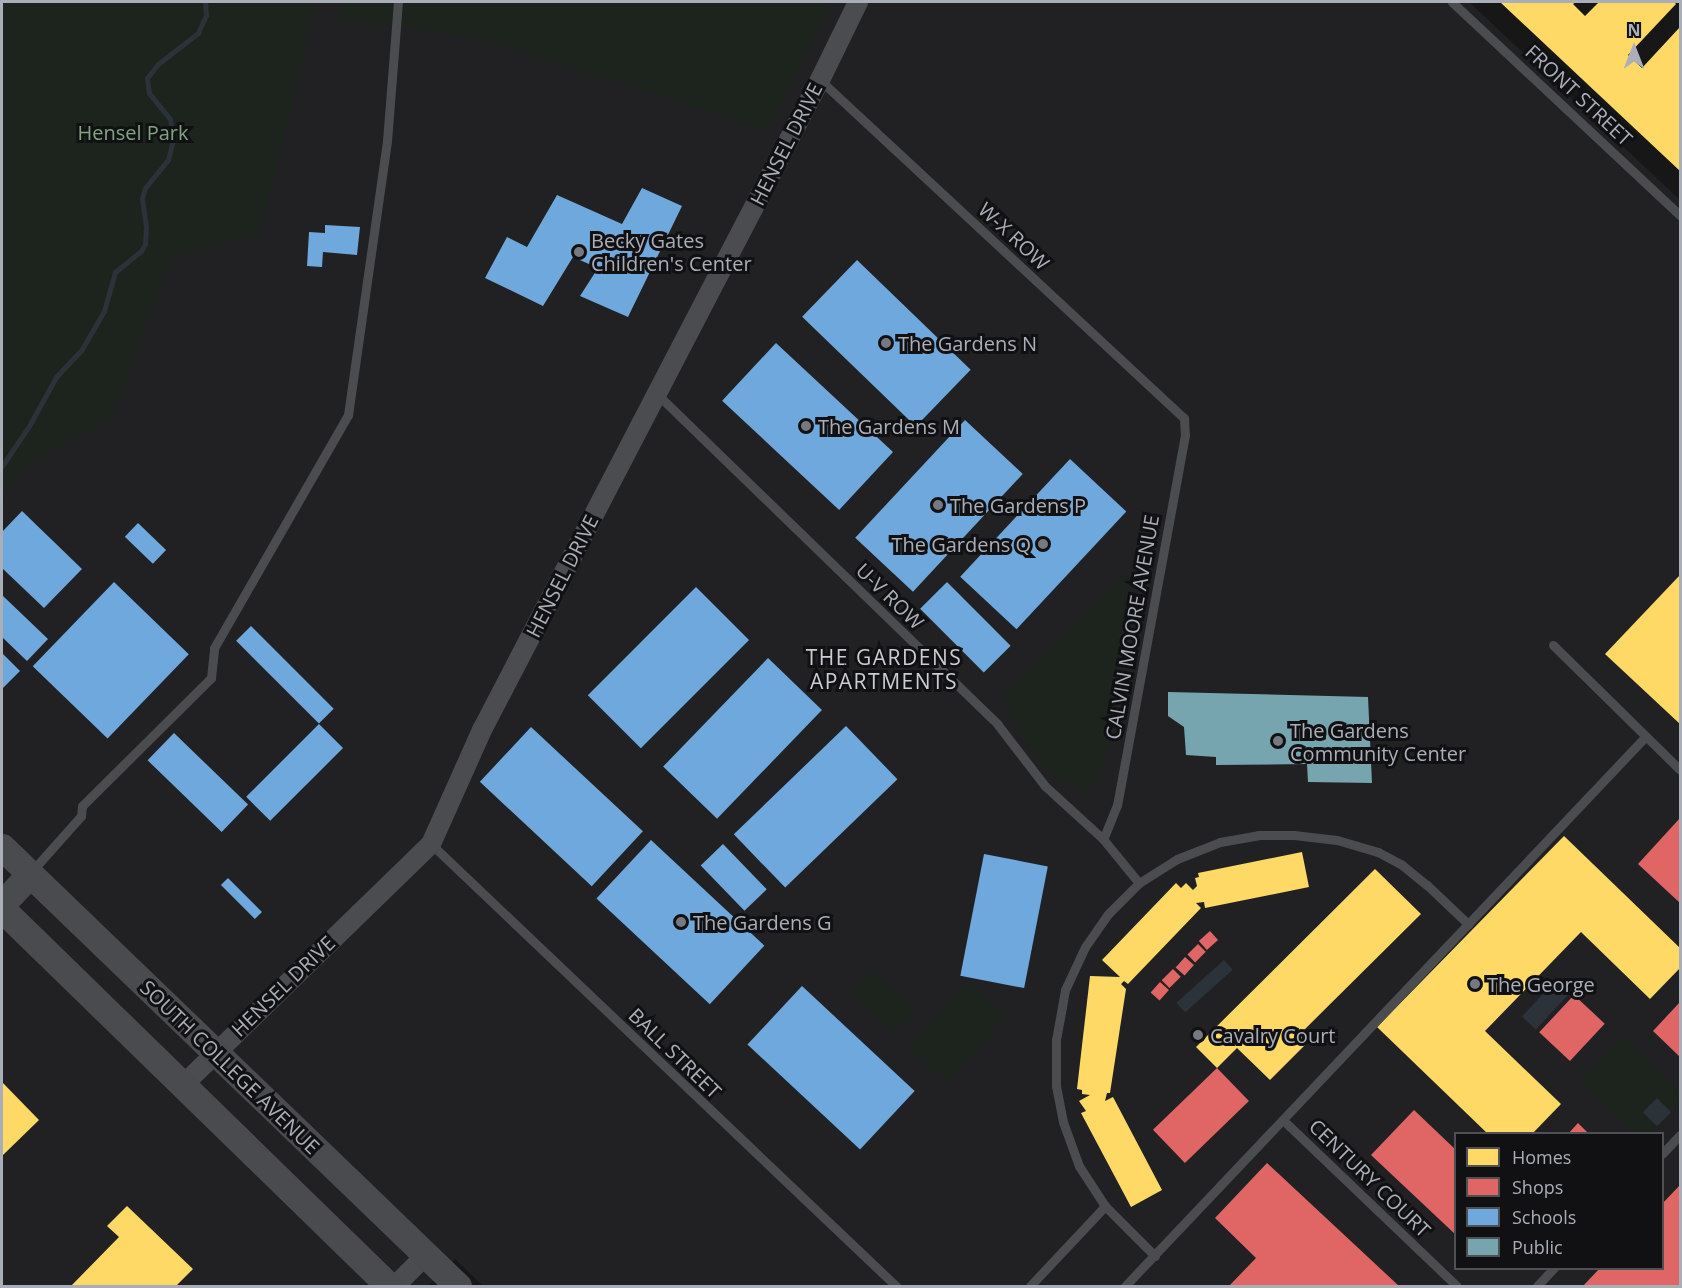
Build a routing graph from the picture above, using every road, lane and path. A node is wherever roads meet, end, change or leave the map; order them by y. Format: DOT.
graph roads {
  1 [pos="398,2"];
  2 [pos="858,2"];
  3 [pos="1452,2"];
  4 [pos="820,80"];
  5 [pos="1680,215"];
  6 [pos="657,394"];
  7 [pos="1184,418"];
  8 [pos="1553,645"];
  9 [pos="1645,736"];
  10 [pos="1680,770"];
  11 [pos="1103,839"];
  12 [pos="431,844"];
  13 [pos="2,847"];
  14 [pos="30,874"];
  15 [pos="1139,883"];
  16 [pos="2,904"];
  17 [pos="2,909"];
  18 [pos="1468,924"];
  19 [pos="214,1053"];
  20 [pos="182,1086"];
  21 [pos="1283,1120"];
  22 [pos="1680,1135"];
  23 [pos="1664,1152"];
  24 [pos="1105,1206"];
  25 [pos="426,1255"];
  26 [pos="1155,1256"];
  27 [pos="1553,1270"];
  28 [pos="389,1287"];
  29 [pos="395,1287"];
  30 [pos="458,1287"];
  31 [pos="896,1287"];
  32 [pos="1030,1287"];
  33 [pos="1125,1287"];
  34 [pos="1457,1287"];
  35 [pos="1537,1287"];
  1 -- 14 [label="lane"];
  2 -- 4 [label="street, HENSEL DRIVE"];
  3 -- 5 [label="lane, FRONT STREET"];
  4 -- 6 [label="street, HENSEL DRIVE"];
  4 -- 7 [label="lane, W-X ROW"];
  6 -- 11 [label="lane, U-V ROW"];
  6 -- 12 [label="street, HENSEL DRIVE"];
  7 -- 11 [label="lane, CALVIN MOORE AVENUE"];
  8 -- 9 [label="lane"];
  9 -- 10 [label="lane"];
  9 -- 18 [label="lane"];
  11 -- 15 [label="lane, U-V ROW"];
  12 -- 19 [label="street, HENSEL DRIVE"];
  12 -- 31 [label="lane, BALL STREET"];
  13 -- 14 [label="main road, SOUTH COLLEGE AVENUE"];
  14 -- 16 [label="main road"];
  14 -- 19 [label="main road, SOUTH COLLEGE AVENUE"];
  15 -- 18 [label="lane"];
  15 -- 24 [label="lane"];
  17 -- 20 [label="main road"];
  18 -- 21 [label="lane"];
  19 -- 20 [label="street, HENSEL DRIVE"];
  19 -- 25 [label="main road, SOUTH COLLEGE AVENUE"];
  20 -- 28 [label="main road"];
  21 -- 26 [label="lane"];
  21 -- 34 [label="lane, CENTURY COURT"];
  22 -- 23 [label="lane"];
  24 -- 26 [label="lane"];
  24 -- 32 [label="lane"];
  25 -- 29 [label="street"];
  25 -- 30 [label="main road, SOUTH COLLEGE AVENUE"];
  26 -- 33 [label="lane"];
  27 -- 35 [label="lane"];
}
